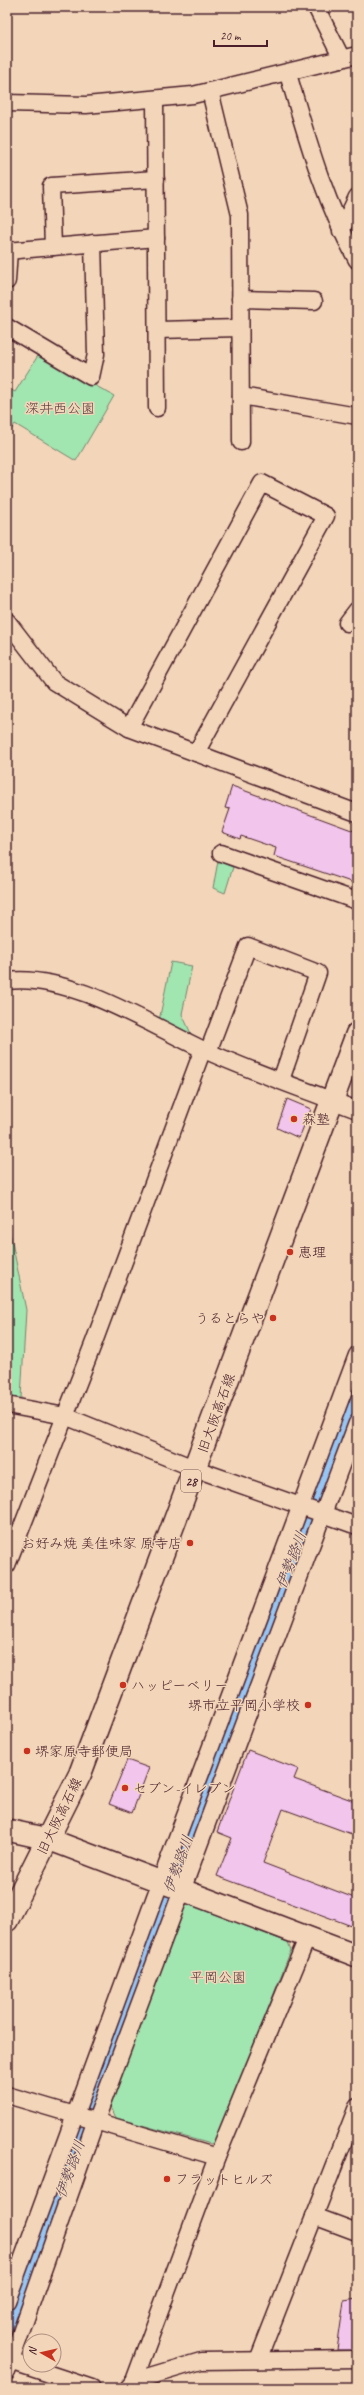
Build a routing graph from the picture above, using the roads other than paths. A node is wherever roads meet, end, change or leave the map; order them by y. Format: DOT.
graph roads {
  1 [pos="316,7"];
  2 [pos="352,60"];
  3 [pos="288,74"];
  4 [pos="210,91"];
  5 [pos="155,99"];
  6 [pos="7,103"];
  7 [pos="156,180"];
  8 [pos="357,197"];
  9 [pos="341,231"];
  10 [pos="156,238"];
  11 [pos="93,243"];
  12 [pos="53,247"];
  13 [pos="8,250"];
  14 [pos="357,260"];
  15 [pos="7,281"];
  16 [pos="240,299"];
  17 [pos="314,301"];
  18 [pos="7,327"];
  19 [pos="240,328"];
  20 [pos="157,330"];
  21 [pos="241,396"];
  22 [pos="158,408"];
  23 [pos="357,416"];
  24 [pos="241,442"];
  25 [pos="357,610"];
  26 [pos="7,621"];
  27 [pos="347,623"];
  28 [pos="129,728"];
  29 [pos="196,753"];
  30 [pos="357,813"];
  31 [pos="221,853"];
  32 [pos="357,901"];
  33 [pos="7,981"];
  34 [pos="357,1034"];
  35 [pos="205,1050"];
  36 [pos="281,1080"];
  37 [pos="332,1100"];
  38 [pos="357,1110"];
  39 [pos="357,1355"];
  40 [pos="7,1405"];
  41 [pos="65,1416"];
  42 [pos="357,1426"];
  43 [pos="196,1469"];
  44 [pos="311,1510"];
  45 [pos="357,1526"];
  46 [pos="7,1565"];
  47 [pos="7,1830"];
  48 [pos="48,1840"];
  49 [pos="171,1887"];
  50 [pos="7,1920"];
  51 [pos="307,1938"];
  52 [pos="357,1956"];
  53 [pos="7,2095"];
  54 [pos="357,2107"];
  55 [pos="76,2115"];
  56 [pos="95,2120"];
  57 [pos="217,2157"];
  58 [pos="314,2216"];
  59 [pos="357,2232"];
  60 [pos="7,2300"];
  61 [pos="258,2360"];
  62 [pos="357,2360"];
  63 [pos="9,2363"];
  64 [pos="131,2384"];
  65 [pos="92,2388"];
  1 -- 2 [label="street"];
  2 -- 3 [label="street"];
  3 -- 4 [label="street"];
  3 -- 9 [label="street"];
  4 -- 5 [label="street"];
  4 -- 16 [label="street"];
  5 -- 6 [label="street"];
  5 -- 7 [label="street"];
  7 -- 10 [label="street"];
  7 -- 12 [label="street"];
  8 -- 9 [label="street"];
  9 -- 14 [label="street"];
  10 -- 11 [label="street"];
  10 -- 20 [label="street"];
  11 -- 12 [label="street"];
  11 -- 18 [label="street"];
  12 -- 13 [label="street"];
  13 -- 15 [label="street"];
  16 -- 17 [label="street"];
  16 -- 19 [label="street"];
  19 -- 20 [label="street"];
  19 -- 21 [label="street"];
  20 -- 22 [label="street"];
  21 -- 23 [label="street"];
  21 -- 24 [label="street"];
  25 -- 27 [label="street"];
  26 -- 28 [label="street"];
  28 -- 29 [label="street"];
  28 -- 29 [label="street"];
  29 -- 30 [label="street"];
  31 -- 32 [label="street"];
  33 -- 35 [label="street"];
  34 -- 37 [label="main road, 旧大阪高石線 / 28"];
  35 -- 36 [label="street"];
  35 -- 36 [label="street"];
  35 -- 41 [label="street"];
  36 -- 37 [label="street"];
  37 -- 38 [label="street"];
  37 -- 43 [label="main road, 旧大阪高石線 / 28"];
  39 -- 44 [label="street"];
  40 -- 41 [label="street"];
  41 -- 43 [label="street"];
  41 -- 46 [label="street"];
  42 -- 44 [label="street"];
  43 -- 44 [label="street"];
  43 -- 48 [label="main road, 旧大阪高石線 / 28"];
  44 -- 45 [label="street"];
  44 -- 49 [label="street"];
  44 -- 49 [label="street"];
  47 -- 48 [label="street"];
  48 -- 49 [label="street"];
  48 -- 50 [label="main road, 旧大阪高石線 / 28"];
  49 -- 51 [label="street"];
  49 -- 55 [label="street"];
  49 -- 56 [label="street"];
  51 -- 52 [label="street"];
  51 -- 57 [label="street"];
  53 -- 55 [label="street"];
  54 -- 58 [label="street"];
  55 -- 56 [label="street"];
  55 -- 60 [label="street"];
  56 -- 57 [label="street"];
  56 -- 63 [label="street"];
  57 -- 64 [label="street"];
  58 -- 59 [label="street"];
  58 -- 61 [label="street"];
  61 -- 62 [label="street"];
  61 -- 64 [label="street"];
  63 -- 65 [label="street"];
}
